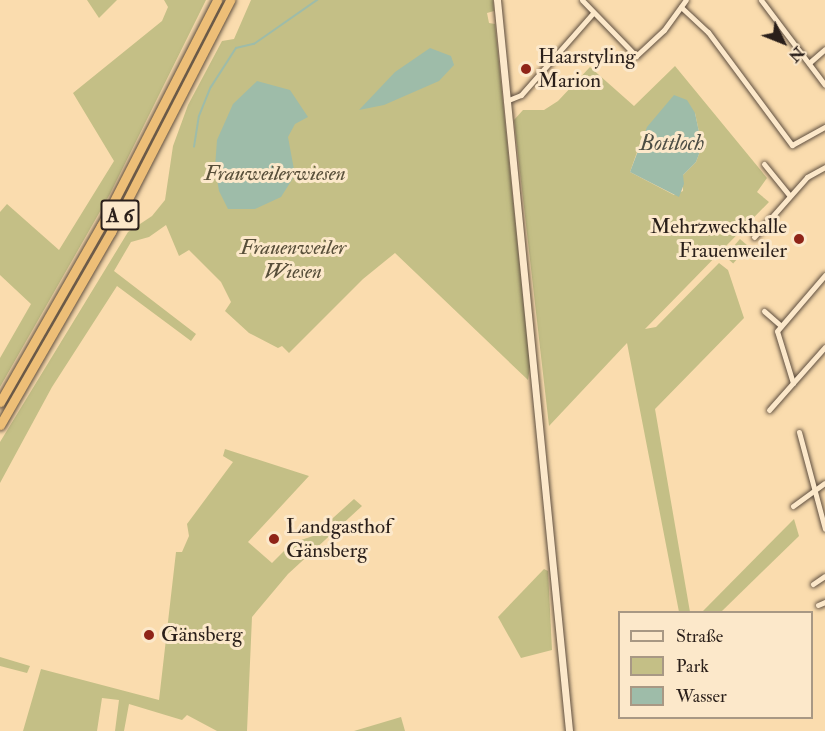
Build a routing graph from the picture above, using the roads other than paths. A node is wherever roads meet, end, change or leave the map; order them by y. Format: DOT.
graph roads {
  1 [pos="217,0"];
  2 [pos="230,0"];
  3 [pos="496,0"];
  4 [pos="582,0"];
  5 [pos="686,0"];
  6 [pos="761,0"];
  7 [pos="681,7"];
  8 [pos="593,13"];
  9 [pos="825,49"];
  10 [pos="809,63"];
  11 [pos="825,85"];
  12 [pos="506,101"];
  13 [pos="825,127"];
  14 [pos="764,164"];
  15 [pos="825,166"];
  16 [pos="790,196"];
  17 [pos="754,237"];
  18 [pos="825,275"];
  19 [pos="764,311"];
  20 [pos="780,326"];
  21 [pos="825,347"];
  22 [pos="793,383"];
  23 [pos="0,402"];
  24 [pos="769,410"];
  25 [pos="0,425"];
  26 [pos="799,432"];
  27 [pos="825,483"];
  28 [pos="815,491"];
  29 [pos="793,506"];
  30 [pos="825,529"];
  31 [pos="825,576"];
  32 [pos="813,585"];
  33 [pos="825,602"];
  34 [pos="818,605"];
  35 [pos="569,731"];
  1 -- 23 [label="highway, A 6"];
  2 -- 25 [label="highway, A 6"];
  3 -- 12 [label="main road"];
  4 -- 8 [label="street"];
  5 -- 7 [label="street"];
  6 -- 10 [label="street"];
  7 -- 8 [label="street"];
  7 -- 13 [label="street"];
  8 -- 12 [label="street"];
  9 -- 10 [label="street"];
  10 -- 11 [label="street"];
  12 -- 35 [label="main road"];
  14 -- 16 [label="street"];
  15 -- 16 [label="street"];
  16 -- 17 [label="street"];
  18 -- 20 [label="street"];
  19 -- 20 [label="street"];
  20 -- 22 [label="street"];
  21 -- 22 [label="street"];
  22 -- 24 [label="street"];
  26 -- 28 [label="street"];
  27 -- 28 [label="street"];
  28 -- 29 [label="street"];
  28 -- 30 [label="street"];
  31 -- 32 [label="street"];
  33 -- 34 [label="street"];
}
